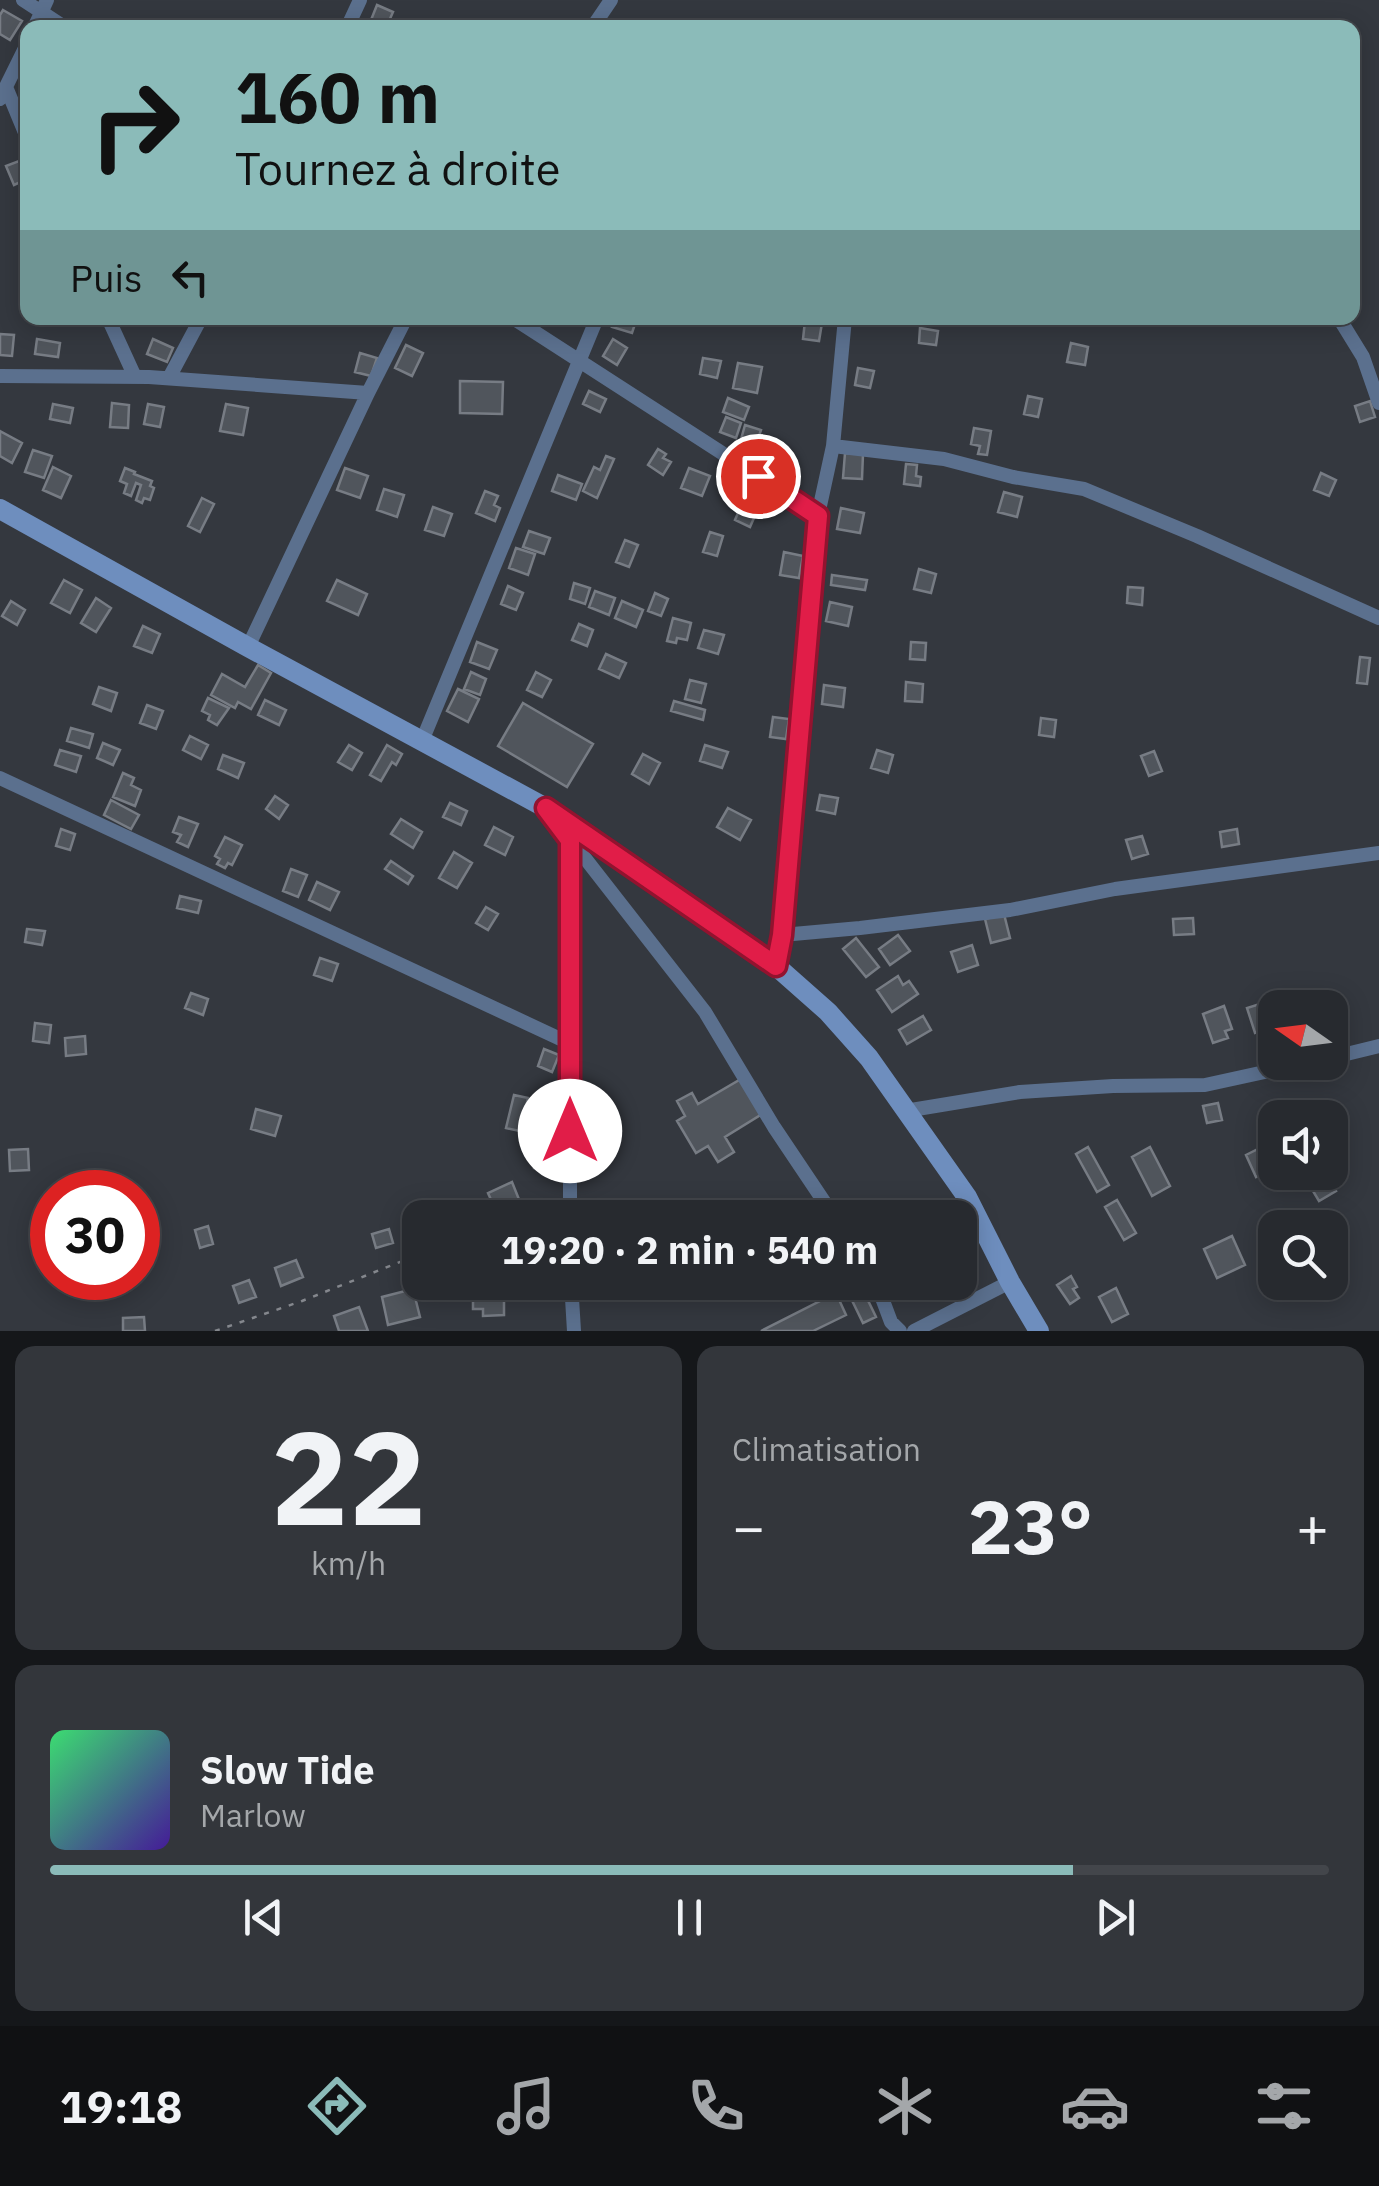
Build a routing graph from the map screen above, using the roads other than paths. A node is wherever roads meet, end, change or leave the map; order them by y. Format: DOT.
graph roads {
  1 [pos="24,0"];
  2 [pos="44,6"];
  3 [pos="20,58"];
  4 [pos="3,93"];
  5 [pos="20,125"];
  6 [pos="111,325"];
  7 [pos="197,325"];
  8 [pos="402,325"];
  9 [pos="524,325"];
  10 [pos="594,325"];
  11 [pos="844,325"];
  12 [pos="1343,325"];
  13 [pos="579,360"];
  14 [pos="0,376"];
  15 [pos="136,377"];
  16 [pos="169,378"];
  17 [pos="368,393"];
  18 [pos="1379,403"];
  19 [pos="833,446"];
  20 [pos="0,509"];
  21 [pos="818,516"];
  22 [pos="1379,618"];
  23 [pos="248,647"];
  24 [pos="422,741"];
  25 [pos="0,778"];
  26 [pos="546,808"];
  27 [pos="570,840"];
  28 [pos="1379,852"];
  29 [pos="782,935"];
  30 [pos="776,966"];
  31 [pos="569,1043"];
  32 [pos="1379,1046"];
  33 [pos="1348,1054"];
  34 [pos="1258,1074"];
  35 [pos="905,1111"];
  36 [pos="570,1200"];
  37 [pos="823,1200"];
  38 [pos="1010,1282"];
  39 [pos="573,1300"];
  40 [pos="883,1300"];
  41 [pos="574,1331"];
  42 [pos="900,1331"];
  43 [pos="914,1331"];
  44 [pos="1039,1331"];
  1 -- 2 [label="street"];
  3 -- 4 [label="street"];
  4 -- 5 [label="street"];
  6 -- 15 [label="street"];
  7 -- 16 [label="street"];
  8 -- 17 [label="street"];
  9 -- 13 [label="street"];
  10 -- 13 [label="street"];
  11 -- 19 [label="street"];
  12 -- 18 [label="street"];
  13 -- 21 [label="street"];
  13 -- 24 [label="street"];
  14 -- 15 [label="street"];
  15 -- 16 [label="street"];
  16 -- 17 [label="street"];
  17 -- 23 [label="street"];
  19 -- 21 [label="street"];
  19 -- 22 [label="street"];
  20 -- 23 [label="main road"];
  21 -- 29 [label="street"];
  23 -- 24 [label="main road"];
  24 -- 26 [label="main road"];
  25 -- 31 [label="street"];
  26 -- 27 [label="street"];
  26 -- 30 [label="main road"];
  27 -- 31 [label="street"];
  27 -- 37 [label="street"];
  28 -- 29 [label="street"];
  29 -- 30 [label="street"];
  30 -- 35 [label="main road"];
  31 -- 36 [label="street"];
  32 -- 33 [label="street"];
  34 -- 35 [label="street"];
  35 -- 38 [label="main road"];
  38 -- 43 [label="street"];
  38 -- 44 [label="main road"];
  39 -- 41 [label="street"];
  40 -- 42 [label="street"];
}
